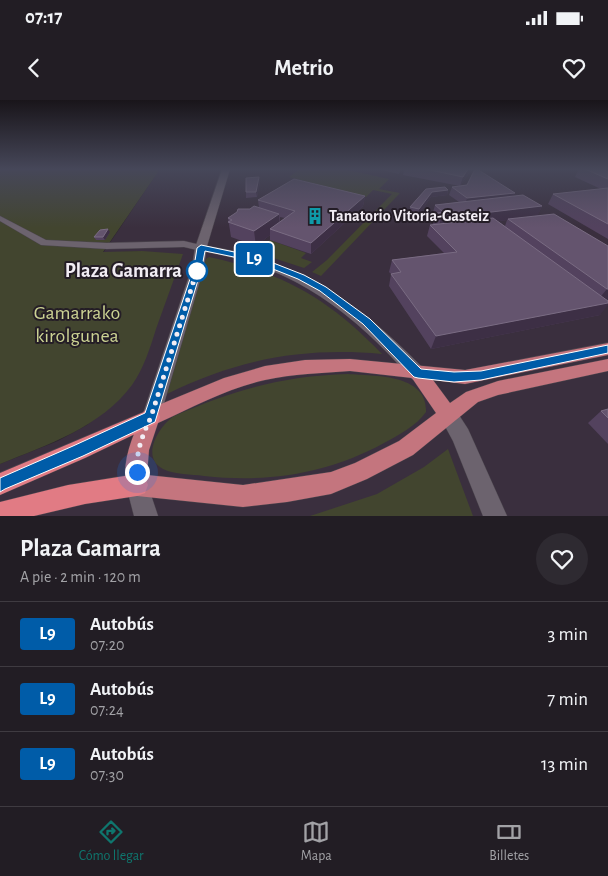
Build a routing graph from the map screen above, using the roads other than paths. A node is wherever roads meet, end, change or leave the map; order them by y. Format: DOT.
graph roads {
  1 [pos="220,188"];
  2 [pos="0,218"];
  3 [pos="107,246"];
  4 [pos="201,248"];
  5 [pos="608,349"];
  6 [pos="608,364"];
  7 [pos="418,374"];
  8 [pos="448,415"];
  9 [pos="151,417"];
  10 [pos="0,484"];
  11 [pos="137,485"];
  12 [pos="0,514"];
  13 [pos="146,516"];
  14 [pos="495,516"];
  1 -- 4 [label="street"];
  2 -- 3 [label="street"];
  3 -- 4 [label="street"];
  4 -- 7 [label="street"];
  4 -- 9 [label="street"];
  5 -- 7 [label="main road"];
  6 -- 8 [label="main road"];
  7 -- 8 [label="main road"];
  7 -- 9 [label="main road"];
  8 -- 11 [label="main road"];
  8 -- 14 [label="street"];
  9 -- 10 [label="highway"];
  9 -- 11 [label="main road"];
  11 -- 12 [label="highway"];
  11 -- 13 [label="street"];
}
